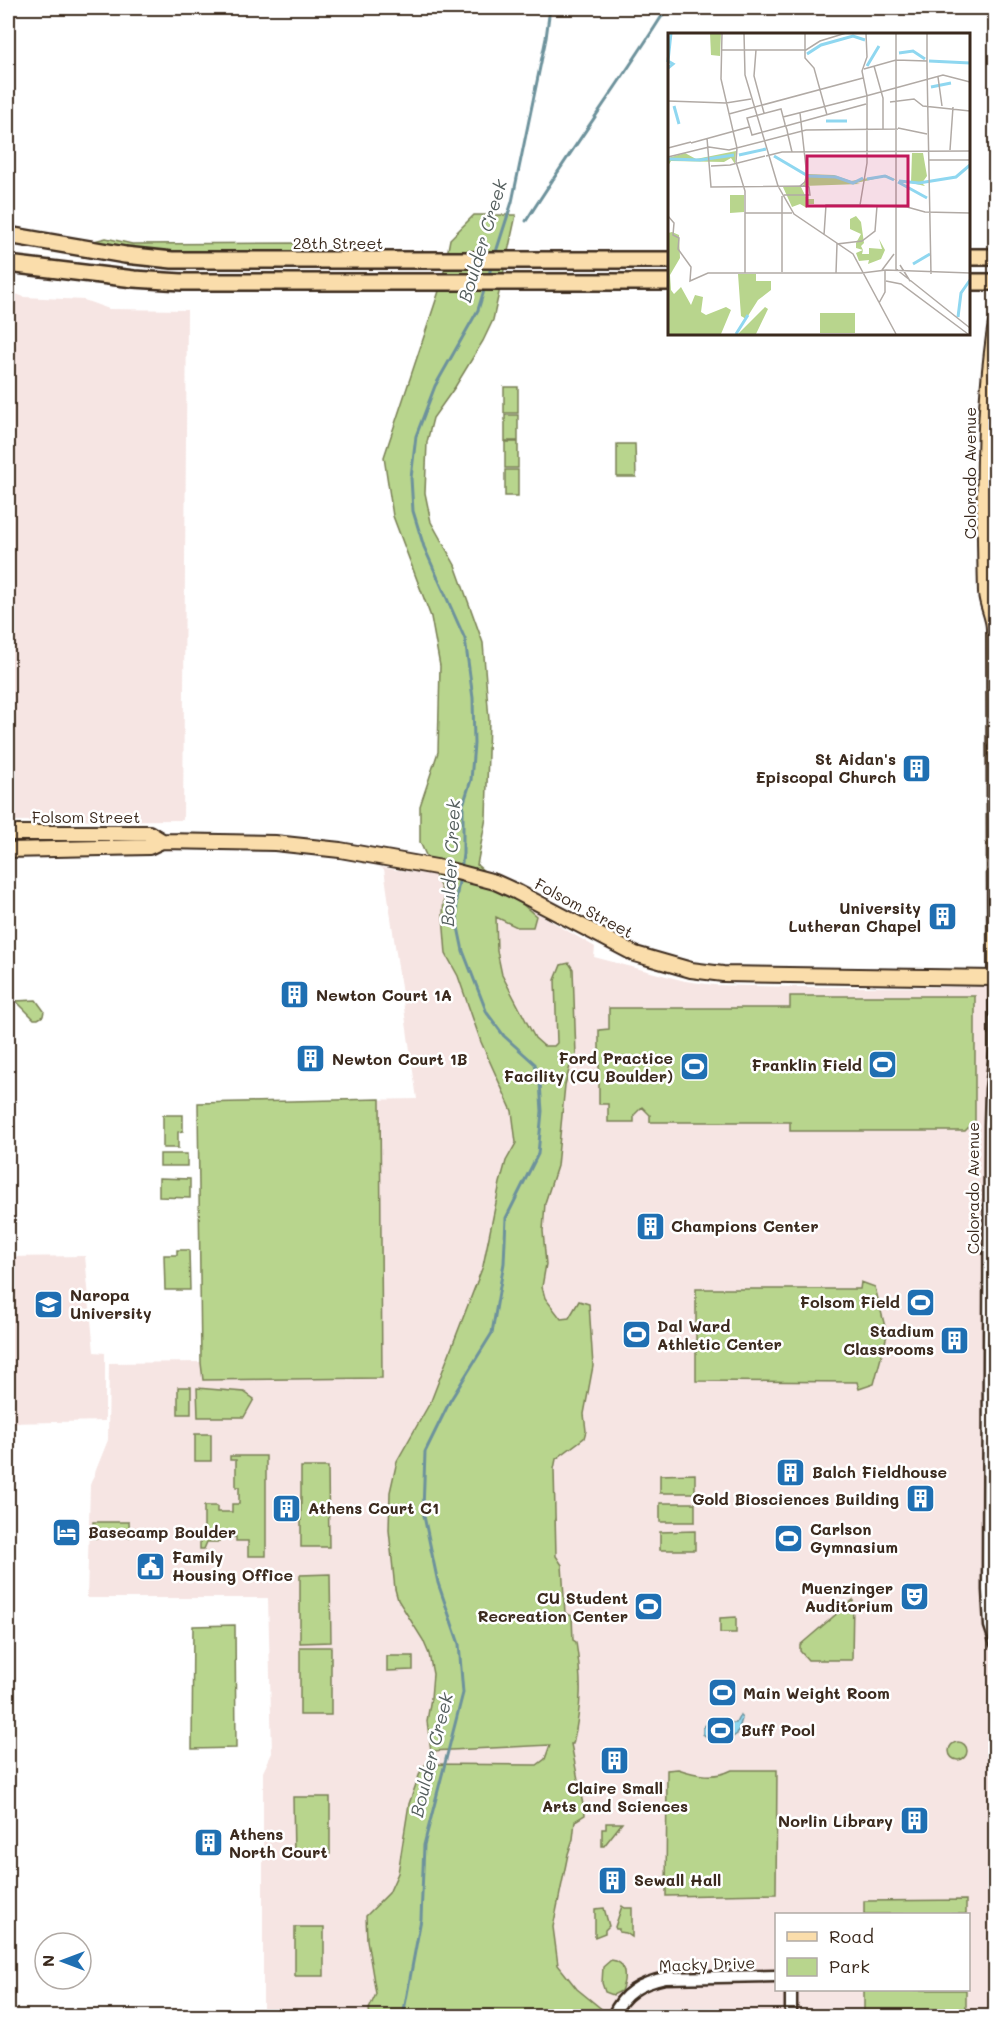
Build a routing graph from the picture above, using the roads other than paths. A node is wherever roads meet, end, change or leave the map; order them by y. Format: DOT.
graph roads {
  1 [pos="8,235"];
  2 [pos="970,257"];
  3 [pos="996,257"];
  4 [pos="668,260"];
  5 [pos="10,264"];
  6 [pos="668,282"];
  7 [pos="970,282"];
  8 [pos="996,282"];
  9 [pos="996,323"];
  10 [pos="995,622"];
  11 [pos="8,833"];
  12 [pos="162,841"];
  13 [pos="8,850"];
  14 [pos="995,978"];
  15 [pos="996,1644"];
  16 [pos="775,1976"];
  17 [pos="791,1991"];
  18 [pos="613,2016"];
  19 [pos="791,2016"];
  1 -- 4 [label="highway, 28th Street"];
  2 -- 3 [label="highway"];
  5 -- 6 [label="highway"];
  7 -- 8 [label="highway"];
  9 -- 10 [label="main road, Colorado Avenue"];
  10 -- 14 [label="main road, Colorado Avenue"];
  11 -- 12 [label="main road, Folsom Street"];
  12 -- 13 [label="main road, Folsom Street"];
  12 -- 14 [label="main road, Folsom Street"];
  14 -- 15 [label="street, Colorado Avenue"];
  16 -- 18 [label="street, Macky Drive"];
  17 -- 19 [label="street"];
}
